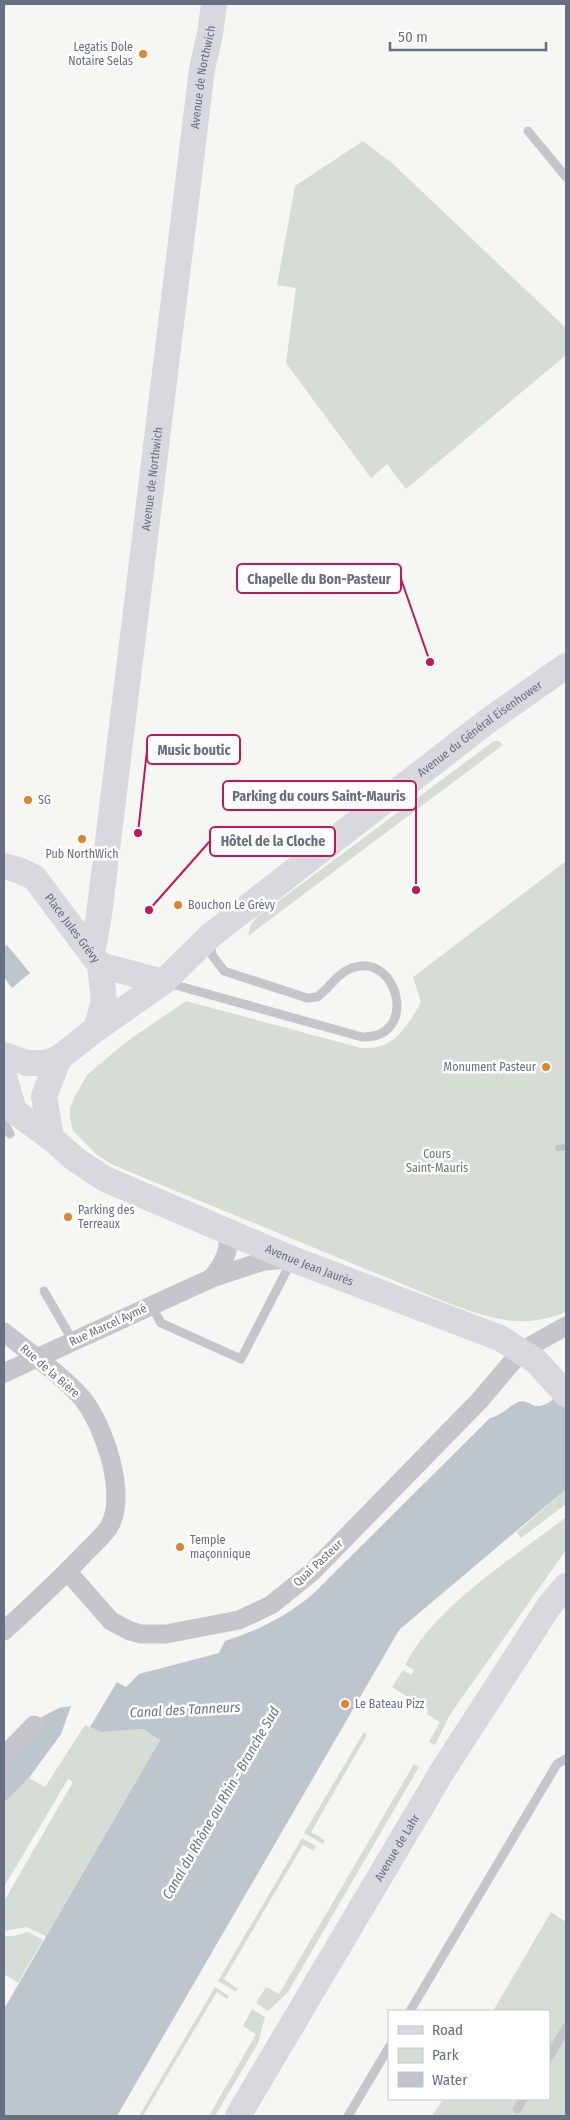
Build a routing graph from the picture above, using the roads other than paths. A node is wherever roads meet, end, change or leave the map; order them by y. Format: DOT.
graph roads {
  1 [pos="214,4"];
  2 [pos="528,131"];
  3 [pos="566,176"];
  4 [pos="566,666"];
  5 [pos="4,866"];
  6 [pos="210,936"];
  7 [pos="96,960"];
  8 [pos="163,982"];
  9 [pos="96,1029"];
  10 [pos="4,1055"];
  11 [pos="59,1058"];
  12 [pos="4,1076"];
  13 [pos="8,1122"];
  14 [pos="51,1138"];
  15 [pos="228,1233"];
  16 [pos="292,1259"];
  17 [pos="212,1278"];
  18 [pos="44,1291"];
  19 [pos="151,1305"];
  20 [pos="566,1326"];
  21 [pos="4,1332"];
  22 [pos="73,1341"];
  23 [pos="524,1352"];
  24 [pos="36,1358"];
  25 [pos="4,1373"];
  26 [pos="562,1389"];
  27 [pos="68,1572"];
  28 [pos="566,1586"];
  29 [pos="4,1631"];
  30 [pos="34,1725"];
  31 [pos="4,1756"];
  32 [pos="566,1759"];
  33 [pos="557,1764"];
  34 [pos="566,1766"];
  35 [pos="411,2010"];
  36 [pos="566,2028"];
  37 [pos="388,2049"];
  38 [pos="550,2055"];
  39 [pos="522,2100"];
  40 [pos="517,2108"];
  41 [pos="238,2116"];
  42 [pos="348,2116"];
  1 -- 7 [label="main road, Avenue de Northwich"];
  2 -- 3 [label="lane"];
  4 -- 6 [label="main road, Avenue du Général Eisenhower"];
  5 -- 7 [label="main road, Place Jules Grévy"];
  6 -- 8 [label="main road, Avenue du Général Eisenhower"];
  6 -- 8 [label="lane"];
  7 -- 8 [label="main road"];
  7 -- 9 [label="main road, Place Jules Grévy"];
  8 -- 9 [label="main road, Avenue du Général Eisenhower"];
  9 -- 11 [label="main road"];
  10 -- 11 [label="main road"];
  11 -- 14 [label="main road"];
  12 -- 13 [label="main road, Avenue Jean Jaurès"];
  13 -- 14 [label="main road, Avenue Jean Jaurès"];
  14 -- 15 [label="main road, Avenue Jean Jaurès"];
  15 -- 16 [label="main road, Avenue Jean Jaurès"];
  15 -- 17 [label="street"];
  16 -- 17 [label="street, Rue Marcel Aymé"];
  16 -- 19 [label="lane"];
  16 -- 23 [label="main road, Avenue Jean Jaurès"];
  17 -- 19 [label="street, Rue Marcel Aymé"];
  18 -- 22 [label="lane"];
  19 -- 22 [label="street, Rue Marcel Aymé"];
  20 -- 23 [label="street, Quai Pasteur"];
  21 -- 24 [label="street, Rue de la Bière"];
  22 -- 24 [label="street, Rue Marcel Aymé"];
  23 -- 26 [label="main road, Avenue Jean Jaurès"];
  23 -- 27 [label="street, Quai Pasteur"];
  24 -- 25 [label="street, Rue Marcel Aymé"];
  24 -- 27 [label="street, Rue de la Bière"];
  27 -- 29 [label="street, Rue de la Bière"];
  28 -- 41 [label="main road, Avenue de Lahr"];
  30 -- 31 [label="street"];
  32 -- 33 [label="lane"];
  33 -- 34 [label="lane"];
  33 -- 35 [label="lane"];
  36 -- 38 [label="lane"];
  37 -- 42 [label="lane"];
  39 -- 40 [label="lane"];
}
